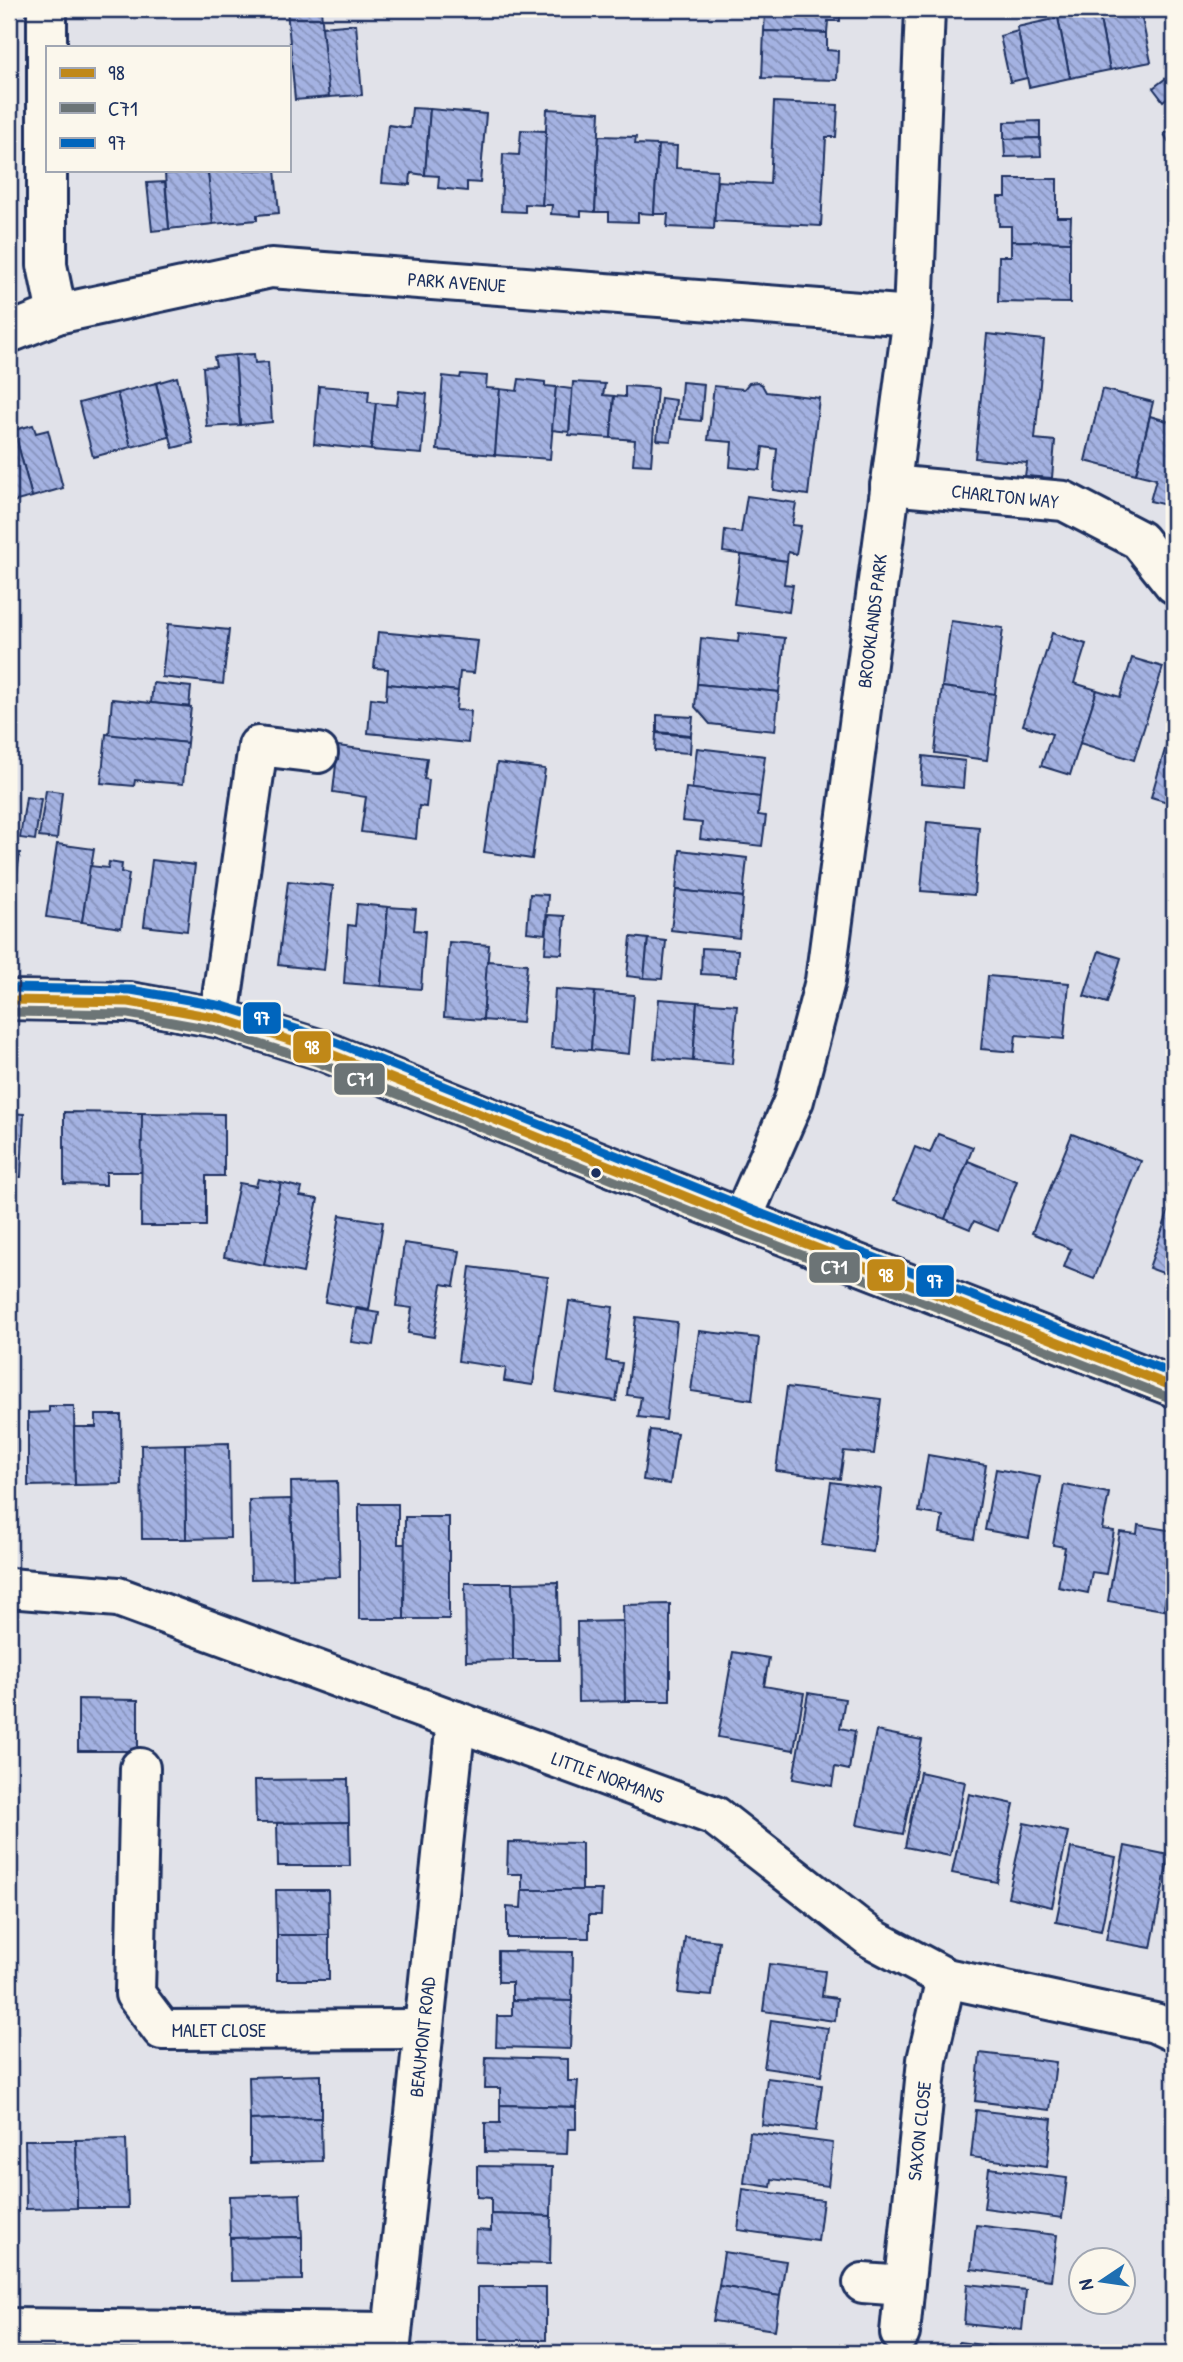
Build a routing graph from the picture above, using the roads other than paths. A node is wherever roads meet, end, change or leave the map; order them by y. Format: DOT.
graph roads {
  1 [pos="47,9"];
  2 [pos="925,9"];
  3 [pos="47,46"];
  4 [pos="47,172"];
  5 [pos="58,314"];
  6 [pos="914,316"];
  7 [pos="9,333"];
  8 [pos="890,485"];
  9 [pos="1174,584"];
  10 [pos="318,753"];
  11 [pos="9,1000"];
  12 [pos="219,1018"];
  13 [pos="742,1219"];
  14 [pos="1174,1387"];
  15 [pos="9,1588"];
  16 [pos="457,1721"];
  17 [pos="140,1768"];
  18 [pos="946,1978"];
  19 [pos="422,2029"];
  20 [pos="1174,2032"];
  21 [pos="863,2283"];
  22 [pos="904,2286"];
  23 [pos="9,2328"];
  24 [pos="900,2333"];
  25 [pos="391,2343"];
  1 -- 3 [label="street"];
  2 -- 6 [label="street, BROOKLANDS PARK"];
  4 -- 5 [label="street"];
  5 -- 6 [label="street, PARK AVENUE"];
  5 -- 7 [label="street, PARK AVENUE"];
  6 -- 8 [label="street, BROOKLANDS PARK"];
  8 -- 9 [label="street, CHARLTON WAY"];
  8 -- 13 [label="street, BROOKLANDS PARK"];
  10 -- 12 [label="street"];
  11 -- 12 [label="street"];
  12 -- 13 [label="street"];
  13 -- 14 [label="street"];
  15 -- 16 [label="street, LITTLE NORMANS"];
  16 -- 18 [label="street, LITTLE NORMANS"];
  16 -- 19 [label="street, BEAUMONT ROAD"];
  17 -- 19 [label="street, MALET CLOSE"];
  18 -- 20 [label="street, LITTLE NORMANS"];
  18 -- 22 [label="street, SAXON CLOSE"];
  19 -- 25 [label="street, BEAUMONT ROAD"];
  21 -- 22 [label="street"];
  22 -- 24 [label="street, SAXON CLOSE"];
  23 -- 25 [label="street"];
}
